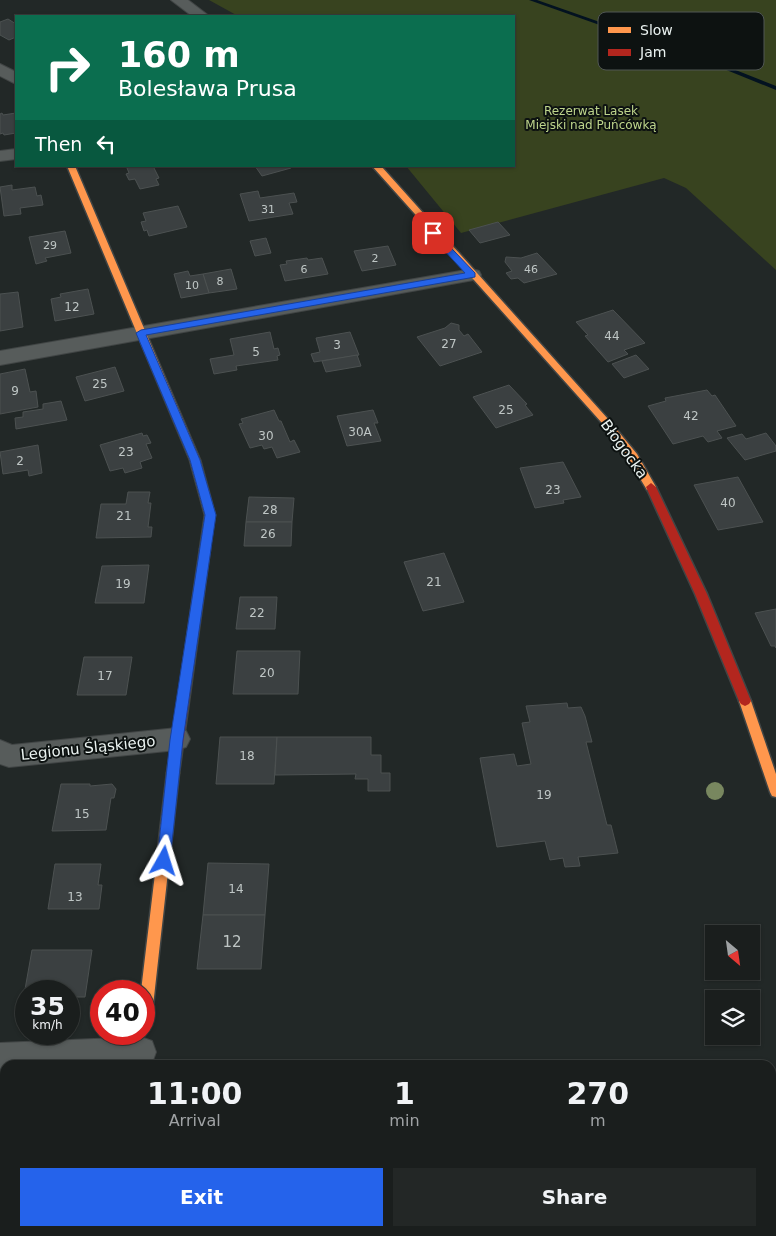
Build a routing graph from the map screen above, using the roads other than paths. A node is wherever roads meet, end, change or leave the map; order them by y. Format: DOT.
graph roads {
  1 [pos="178,0"];
  2 [pos="200,15"];
  3 [pos="0,70"];
  4 [pos="15,78"];
  5 [pos="15,154"];
  6 [pos="0,156"];
  7 [pos="72,167"];
  8 [pos="377,167"];
  9 [pos="472,275"];
  10 [pos="141,333"];
  11 [pos="0,358"];
  12 [pos="176,740"];
  13 [pos="0,752"];
  14 [pos="776,792"];
  15 [pos="149,980"];
  16 [pos="132,1045"];
  17 [pos="0,1058"];
  1 -- 2 [label="street"];
  3 -- 4 [label="street"];
  5 -- 6 [label="street"];
  7 -- 10 [label="street"];
  8 -- 9 [label="street, Błogocka"];
  9 -- 10 [label="street"];
  9 -- 14 [label="street, Błogocka"];
  10 -- 11 [label="street"];
  10 -- 12 [label="street"];
  12 -- 13 [label="street, Legionu Śląskiego"];
  12 -- 15 [label="street"];
  16 -- 17 [label="street"];
}
